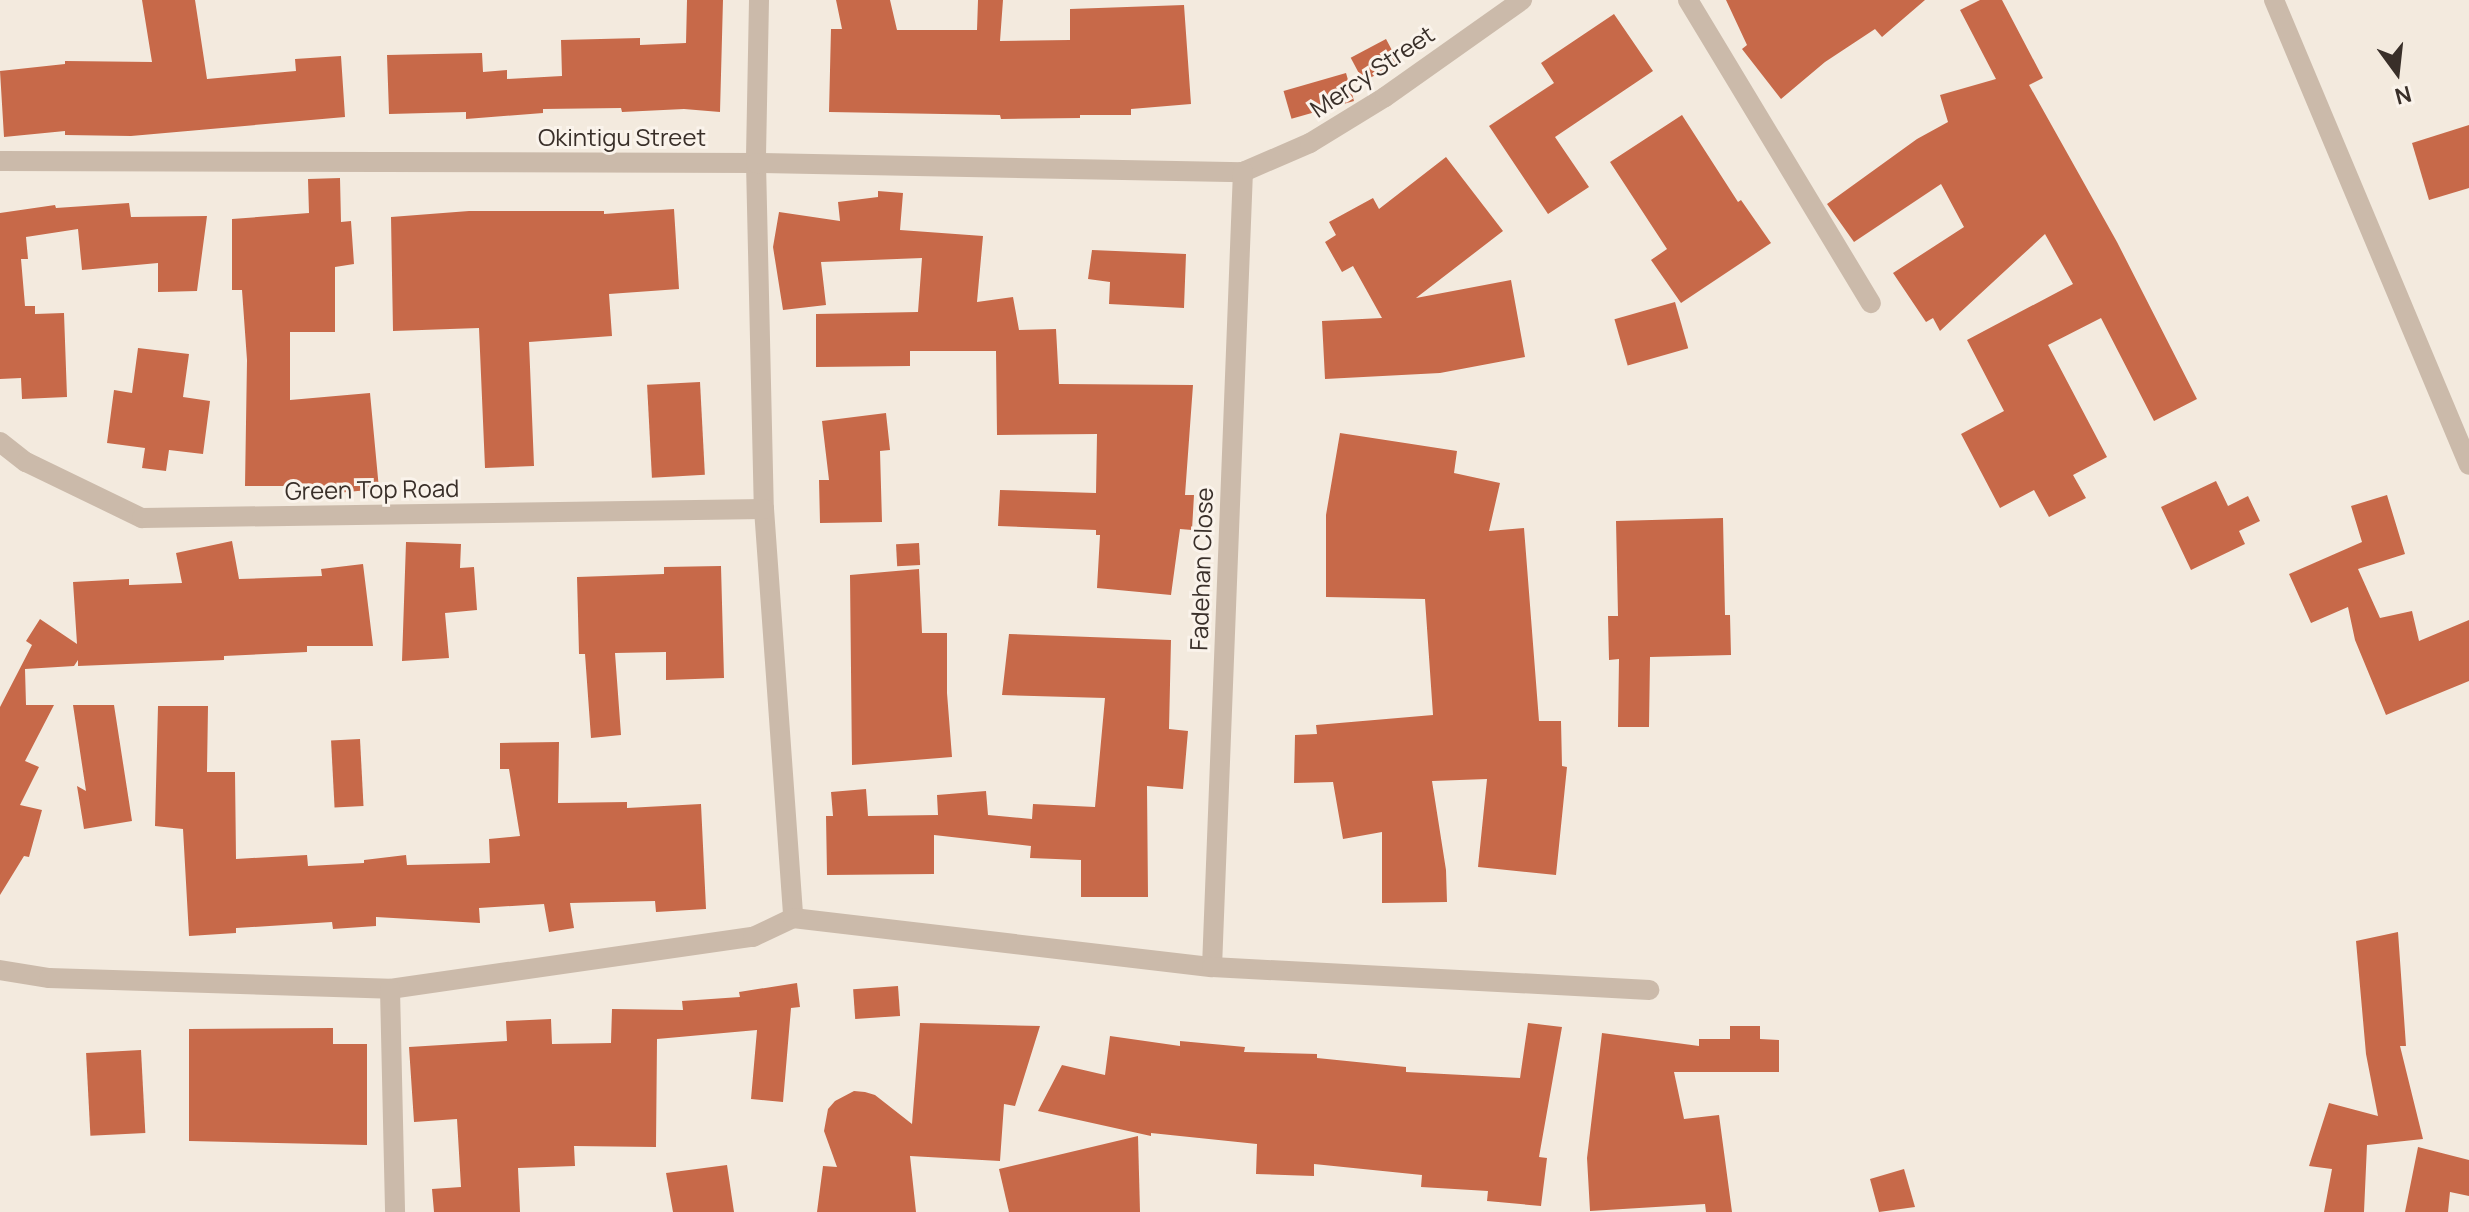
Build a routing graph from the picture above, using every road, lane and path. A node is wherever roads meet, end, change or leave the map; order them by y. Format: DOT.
graph roads {
  1 [pos="759,0"];
  2 [pos="1522,0"];
  3 [pos="1688,0"];
  4 [pos="2274,0"];
  5 [pos="0,161"];
  6 [pos="756,163"];
  7 [pos="1243,172"];
  8 [pos="1871,303"];
  9 [pos="0,442"];
  10 [pos="2469,465"];
  11 [pos="764,509"];
  12 [pos="793,918"];
  13 [pos="1212,967"];
  14 [pos="0,970"];
  15 [pos="390,989"];
  16 [pos="1649,990"];
  17 [pos="395,1212"];
  1 -- 6 [label="street"];
  2 -- 7 [label="street, Mercy Street"];
  3 -- 8 [label="street"];
  4 -- 10 [label="street"];
  5 -- 6 [label="street, Okintigu Street"];
  6 -- 7 [label="street, Okintigu Street"];
  6 -- 11 [label="street"];
  7 -- 13 [label="street, Fadehan Close"];
  9 -- 11 [label="street, Green Top Road"];
  11 -- 12 [label="street"];
  12 -- 13 [label="street"];
  12 -- 15 [label="street"];
  13 -- 16 [label="street"];
  14 -- 15 [label="street"];
  15 -- 17 [label="street"];
}
